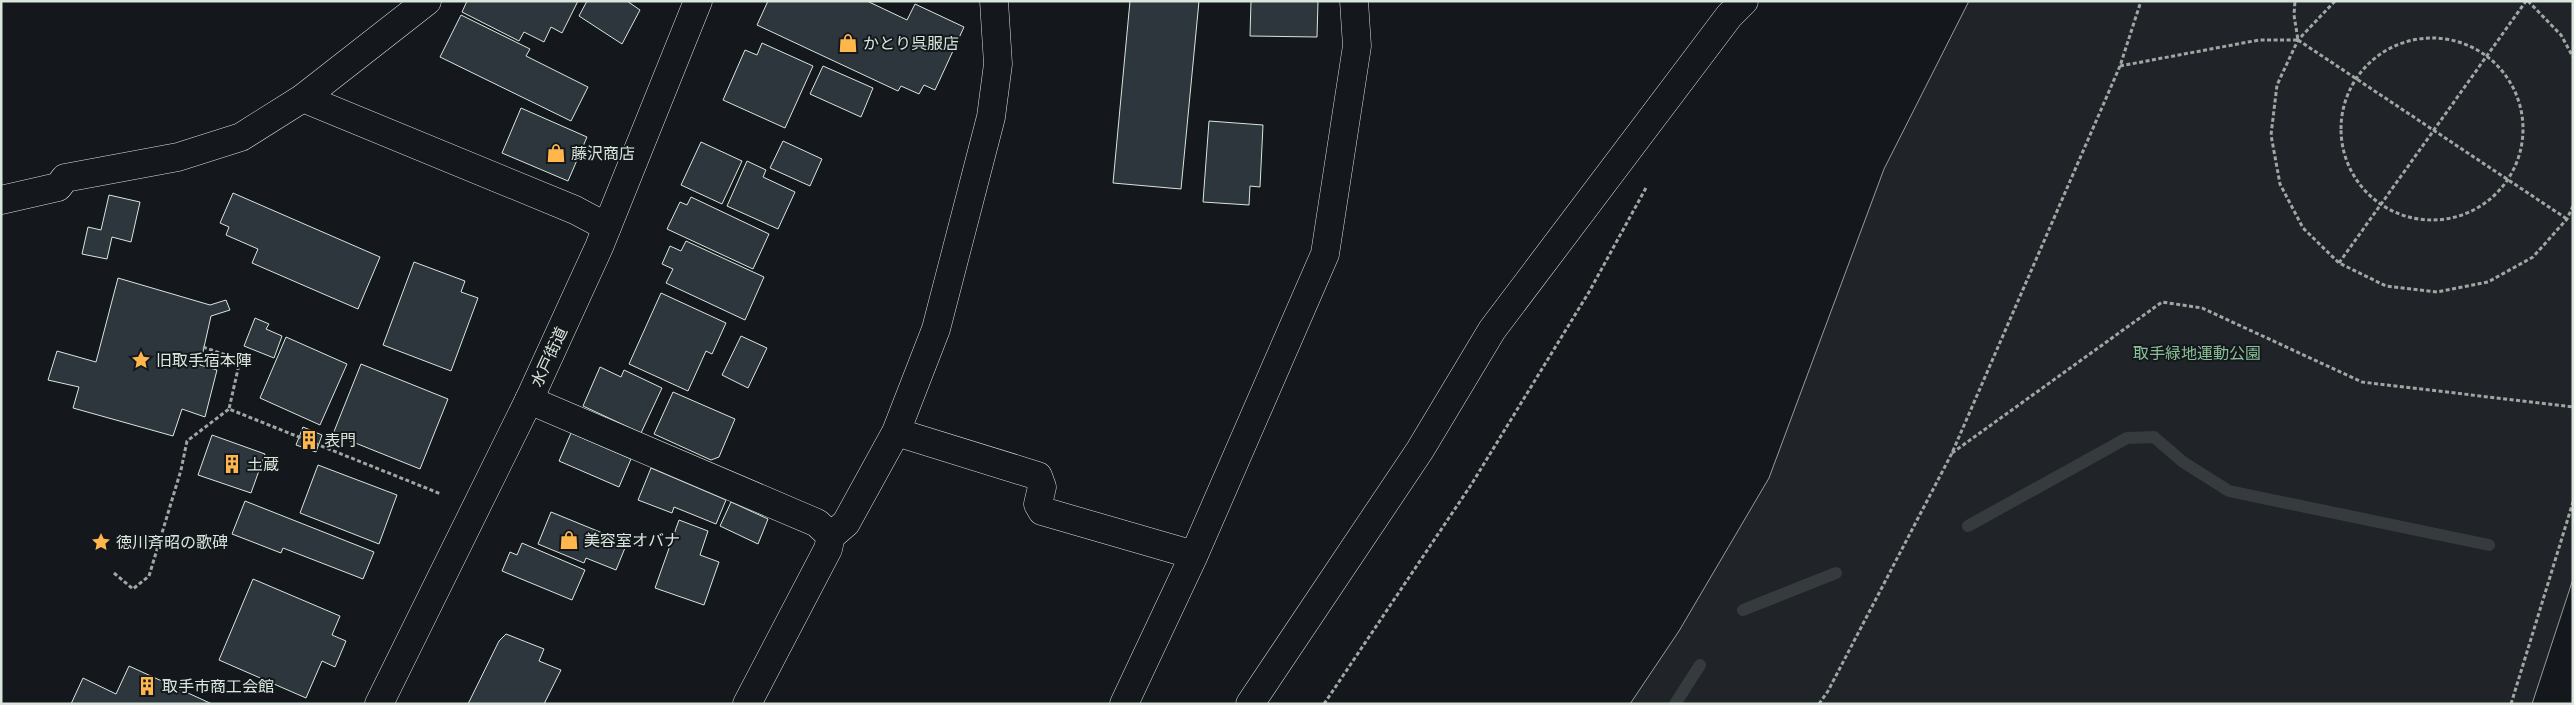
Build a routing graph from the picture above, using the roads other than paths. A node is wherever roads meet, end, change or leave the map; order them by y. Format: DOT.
graph roads {
  1 [pos="427,1"];
  2 [pos="698,1"];
  3 [pos="994,1"];
  4 [pos="1354,1"];
  5 [pos="1732,6"];
  6 [pos="303,98"];
  7 [pos="3,194"];
  8 [pos="607,227"];
  9 [pos="529,400"];
  10 [pos="896,432"];
  11 [pos="831,536"];
  12 [pos="1194,555"];
  13 [pos="379,704"];
  14 [pos="747,704"];
  15 [pos="1124,704"];
  16 [pos="1250,704"];
  1 -- 6 [label="street"];
  2 -- 8 [label="street, 水戸街道"];
  3 -- 10 [label="street"];
  4 -- 12 [label="street"];
  5 -- 16 [label="street"];
  6 -- 7 [label="street"];
  6 -- 8 [label="street"];
  8 -- 9 [label="street, 水戸街道"];
  9 -- 11 [label="street"];
  9 -- 13 [label="street, 水戸街道"];
  10 -- 11 [label="street"];
  10 -- 12 [label="street"];
  11 -- 14 [label="street"];
  12 -- 15 [label="street"];
}
